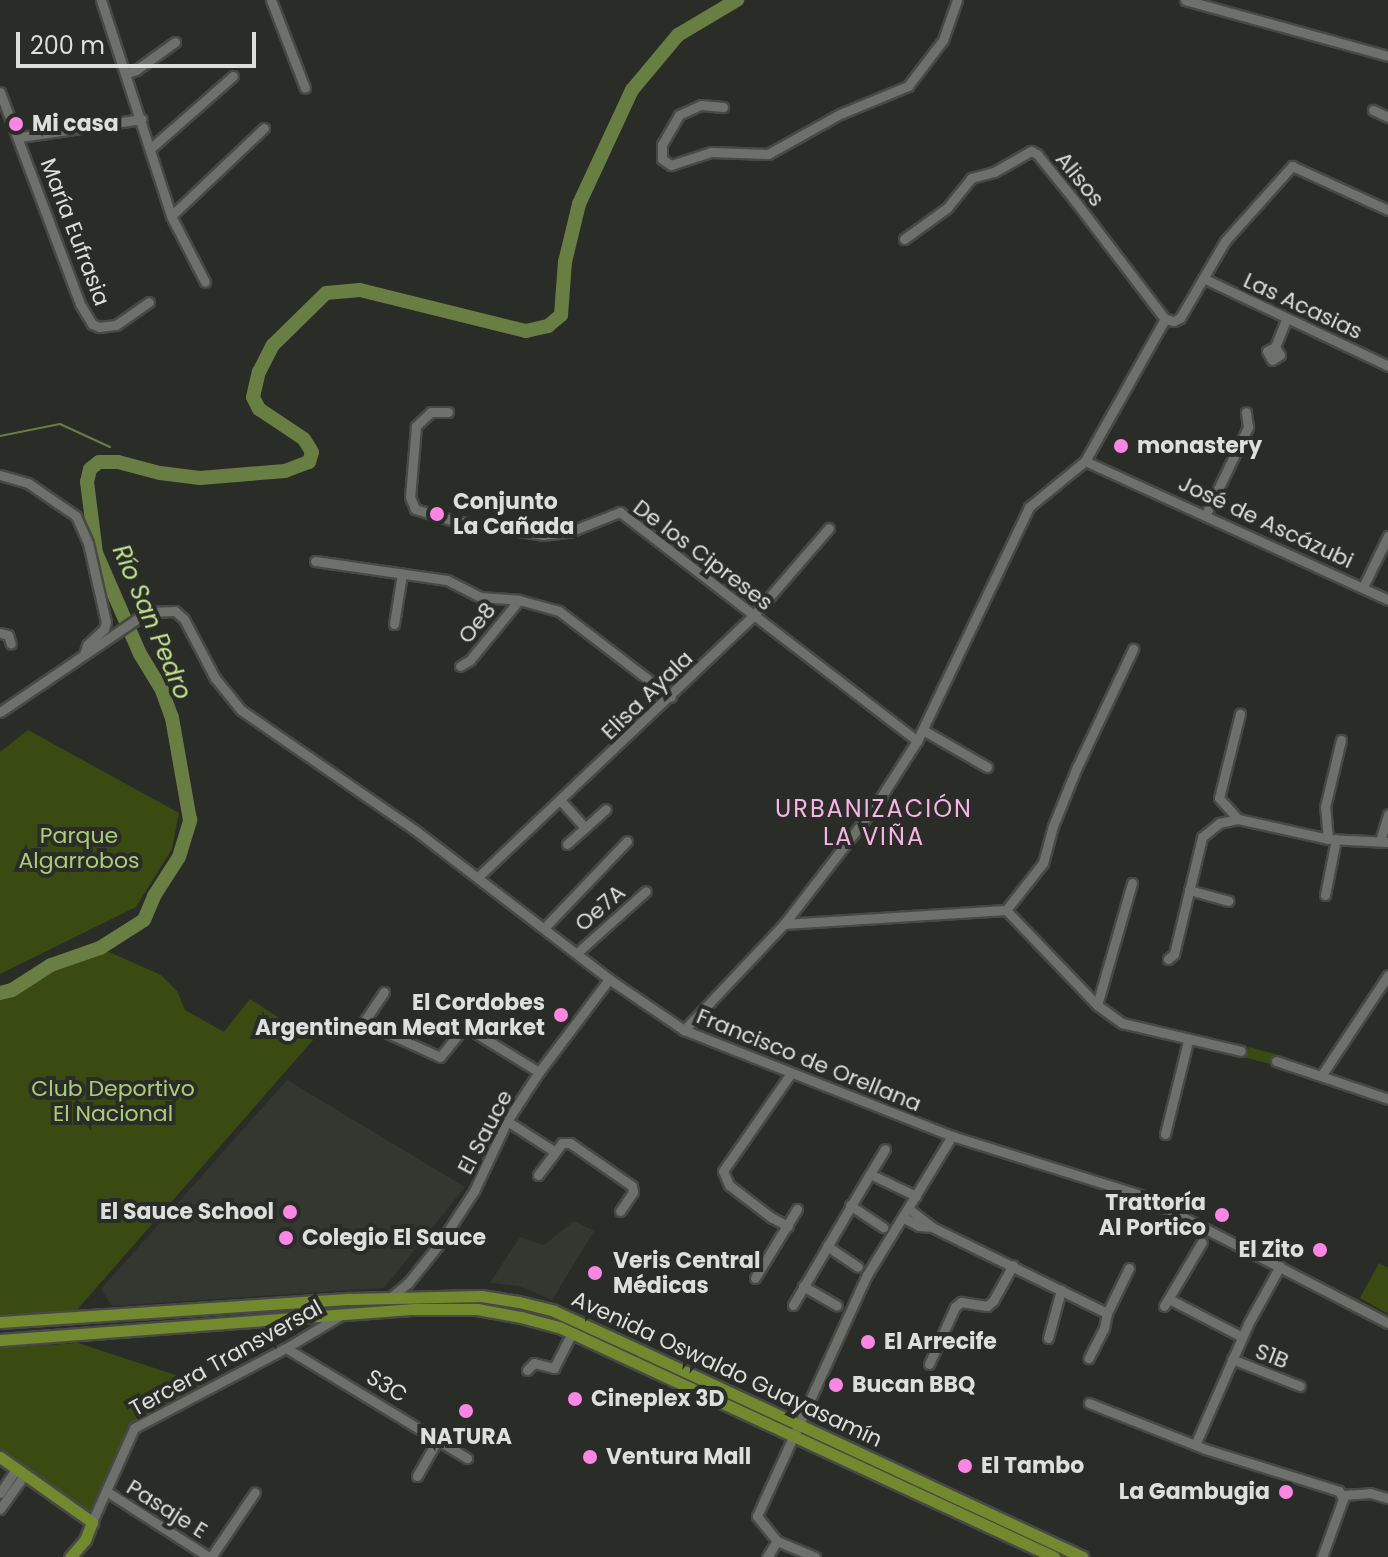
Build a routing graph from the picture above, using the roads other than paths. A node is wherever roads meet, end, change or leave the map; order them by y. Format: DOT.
graph roads {
  1 [pos="271,0"];
  2 [pos="957,0"];
  3 [pos="1185,0"];
  4 [pos="105,2"];
  5 [pos="175,42"];
  6 [pos="1388,56"];
  7 [pos="127,73"];
  8 [pos="233,76"];
  9 [pos="305,88"];
  10 [pos="0,92"];
  11 [pos="723,107"];
  12 [pos="1373,110"];
  13 [pos="1388,117"];
  14 [pos="142,119"];
  15 [pos="264,128"];
  16 [pos="20,137"];
  17 [pos="151,148"];
  18 [pos="1388,210"];
  19 [pos="171,216"];
  20 [pos="904,239"];
  21 [pos="1203,278"];
  22 [pos="205,282"];
  23 [pos="149,302"];
  24 [pos="1287,318"];
  25 [pos="1165,319"];
  26 [pos="1275,347"];
  27 [pos="1388,366"];
  28 [pos="448,412"];
  29 [pos="1246,412"];
  30 [pos="1085,461"];
  31 [pos="0,475"];
  32 [pos="1206,514"];
  33 [pos="829,528"];
  34 [pos="1388,536"];
  35 [pos="315,561"];
  36 [pos="402,574"];
  37 [pos="1363,587"];
  38 [pos="519,600"];
  39 [pos="1388,600"];
  40 [pos="753,616"];
  41 [pos="394,624"];
  42 [pos="0,633"];
  43 [pos="11,644"];
  44 [pos="1133,649"];
  45 [pos="84,655"];
  46 [pos="460,666"];
  47 [pos="671,697"];
  48 [pos="0,712"];
  49 [pos="1240,714"];
  50 [pos="923,730"];
  51 [pos="1341,740"];
  52 [pos="917,741"];
  53 [pos="987,767"];
  54 [pos="561,801"];
  55 [pos="606,809"];
  56 [pos="1388,814"];
  57 [pos="1238,819"];
  58 [pos="585,828"];
  59 [pos="1332,839"];
  60 [pos="627,841"];
  61 [pos="1384,841"];
  62 [pos="567,844"];
  63 [pos="478,877"];
  64 [pos="1132,883"];
  65 [pos="1189,890"];
  66 [pos="646,891"];
  67 [pos="1325,895"];
  68 [pos="1229,901"];
  69 [pos="1006,910"];
  70 [pos="784,924"];
  71 [pos="544,928"];
  72 [pos="578,952"];
  73 [pos="1168,959"];
  74 [pos="1388,975"];
  75 [pos="609,979"];
  76 [pos="384,992"];
  77 [pos="1097,1005"];
  78 [pos="684,1030"];
  79 [pos="1188,1041"];
  80 [pos="1241,1051"];
  81 [pos="1276,1061"];
  82 [pos="539,1072"];
  83 [pos="791,1073"];
  84 [pos="1321,1076"];
  85 [pos="1388,1099"];
  86 [pos="507,1121"];
  87 [pos="1165,1134"];
  88 [pos="952,1136"];
  89 [pos="885,1149"];
  90 [pos="554,1151"];
  91 [pos="870,1174"];
  92 [pos="538,1175"];
  93 [pos="916,1196"];
  94 [pos="850,1205"];
  95 [pos="797,1209"];
  96 [pos="620,1211"];
  97 [pos="906,1213"];
  98 [pos="788,1226"];
  99 [pos="883,1227"];
  100 [pos="1202,1242"];
  101 [pos="827,1246"];
  102 [pos="1013,1265"];
  103 [pos="1280,1266"];
  104 [pos="858,1267"];
  105 [pos="1129,1268"];
  106 [pos="755,1278"];
  107 [pos="803,1286"];
  108 [pos="1061,1290"];
  109 [pos="390,1298"];
  110 [pos="793,1305"];
  111 [pos="837,1306"];
  112 [pos="1107,1313"];
  113 [pos="341,1315"];
  114 [pos="0,1322"];
  115 [pos="1388,1323"];
  116 [pos="572,1333"];
  117 [pos="1242,1337"];
  118 [pos="1048,1338"];
  119 [pos="0,1340"];
  120 [pos="286,1348"];
  121 [pos="1089,1358"];
  122 [pos="1232,1359"];
  123 [pos="929,1364"];
  124 [pos="527,1370"];
  125 [pos="1300,1386"];
  126 [pos="1089,1403"];
  127 [pos="797,1431"];
  128 [pos="438,1439"];
  129 [pos="1195,1445"];
  130 [pos="0,1457"];
  131 [pos="467,1458"];
  132 [pos="21,1471"];
  133 [pos="417,1476"];
  134 [pos="106,1491"];
  135 [pos="255,1492"];
  136 [pos="0,1493"];
  137 [pos="1343,1495"];
  138 [pos="1388,1498"];
  139 [pos="0,1509"];
  140 [pos="92,1522"];
  141 [pos="777,1541"];
  142 [pos="70,1557"];
  143 [pos="210,1557"];
  144 [pos="767,1557"];
  145 [pos="815,1557"];
  146 [pos="1054,1557"];
  147 [pos="1082,1557"];
  148 [pos="1322,1557"];
  1 -- 9 [label="street"];
  2 -- 11 [label="street"];
  3 -- 6 [label="street"];
  4 -- 7 [label="street"];
  5 -- 7 [label="street"];
  7 -- 14 [label="street"];
  8 -- 17 [label="street"];
  10 -- 16 [label="street, María Eufrasia"];
  12 -- 13 [label="street"];
  14 -- 16 [label="street"];
  14 -- 17 [label="street"];
  15 -- 19 [label="street"];
  16 -- 23 [label="street, María Eufrasia"];
  17 -- 19 [label="street"];
  18 -- 21 [label="street"];
  19 -- 22 [label="street"];
  20 -- 25 [label="street, Alisos"];
  21 -- 24 [label="street, Las Acasias"];
  21 -- 25 [label="street"];
  24 -- 26 [label="street"];
  24 -- 27 [label="street, Las Acasias"];
  25 -- 30 [label="street"];
  28 -- 40 [label="street, De los Cipreses"];
  29 -- 32 [label="street"];
  30 -- 32 [label="street, José de Ascázubi"];
  30 -- 50 [label="street"];
  31 -- 45 [label="street"];
  32 -- 37 [label="street, José de Ascázubi"];
  33 -- 40 [label="street, Elisa Ayala"];
  34 -- 37 [label="street"];
  35 -- 36 [label="street"];
  36 -- 38 [label="street"];
  36 -- 41 [label="street"];
  37 -- 39 [label="street, José de Ascázubi"];
  38 -- 46 [label="street, Oe8"];
  38 -- 47 [label="street"];
  40 -- 47 [label="street, Elisa Ayala"];
  40 -- 52 [label="street, De los Cipreses"];
  42 -- 43 [label="street"];
  44 -- 69 [label="street"];
  45 -- 48 [label="street"];
  45 -- 63 [label="street, Francisco de Orellana"];
  47 -- 54 [label="street, Elisa Ayala"];
  49 -- 57 [label="street"];
  50 -- 52 [label="street"];
  50 -- 53 [label="street"];
  51 -- 59 [label="street"];
  52 -- 70 [label="street"];
  54 -- 58 [label="street"];
  54 -- 63 [label="street, Elisa Ayala"];
  55 -- 58 [label="street"];
  56 -- 61 [label="street"];
  57 -- 59 [label="street"];
  57 -- 65 [label="street"];
  58 -- 62 [label="street"];
  59 -- 61 [label="street"];
  59 -- 67 [label="street"];
  60 -- 71 [label="street"];
  63 -- 71 [label="street, Francisco de Orellana"];
  64 -- 77 [label="street"];
  65 -- 68 [label="street"];
  65 -- 73 [label="street"];
  66 -- 72 [label="street, Oe7A"];
  69 -- 70 [label="street"];
  69 -- 77 [label="street"];
  70 -- 78 [label="street"];
  71 -- 72 [label="street, Francisco de Orellana"];
  72 -- 75 [label="street, Francisco de Orellana"];
  74 -- 84 [label="street"];
  75 -- 78 [label="street, Francisco de Orellana"];
  75 -- 82 [label="street, El Sauce"];
  76 -- 82 [label="street"];
  77 -- 79 [label="street"];
  78 -- 83 [label="street, Francisco de Orellana"];
  79 -- 80 [label="street"];
  79 -- 87 [label="street"];
  81 -- 84 [label="street"];
  82 -- 86 [label="street, El Sauce"];
  83 -- 88 [label="street, Francisco de Orellana"];
  83 -- 98 [label="street"];
  84 -- 85 [label="street"];
  86 -- 90 [label="street"];
  86 -- 109 [label="street, El Sauce"];
  88 -- 93 [label="street"];
  88 -- 103 [label="street, Francisco de Orellana"];
  89 -- 91 [label="street"];
  90 -- 92 [label="street"];
  90 -- 96 [label="street"];
  91 -- 93 [label="street"];
  91 -- 94 [label="street"];
  93 -- 97 [label="street"];
  94 -- 99 [label="street"];
  94 -- 101 [label="street"];
  95 -- 98 [label="street"];
  97 -- 102 [label="street"];
  97 -- 127 [label="street"];
  98 -- 106 [label="street"];
  100 -- 117 [label="street"];
  101 -- 104 [label="street"];
  101 -- 107 [label="street"];
  102 -- 108 [label="street"];
  102 -- 123 [label="street"];
  103 -- 115 [label="street, Francisco de Orellana"];
  103 -- 117 [label="street"];
  105 -- 112 [label="street"];
  107 -- 110 [label="street"];
  107 -- 111 [label="street"];
  108 -- 112 [label="street"];
  108 -- 118 [label="street"];
  109 -- 114 [label="main road, Avenida Oswaldo Guayasamín"];
  109 -- 127 [label="main road, Avenida Oswaldo Guayasamín"];
  112 -- 121 [label="street"];
  113 -- 116 [label="main road, Avenida Oswaldo Guayasamín"];
  113 -- 119 [label="main road, Avenida Oswaldo Guayasamín"];
  113 -- 120 [label="street, Tercera Transversal"];
  116 -- 124 [label="street"];
  116 -- 127 [label="main road, Avenida Oswaldo Guayasamín"];
  117 -- 122 [label="street"];
  120 -- 128 [label="street, S3C"];
  120 -- 134 [label="street, Tercera Transversal"];
  122 -- 125 [label="street, S1B"];
  122 -- 129 [label="street"];
  126 -- 129 [label="street"];
  127 -- 141 [label="street"];
  127 -- 146 [label="main road, Avenida Oswaldo Guayasamín"];
  127 -- 147 [label="main road, Avenida Oswaldo Guayasamín"];
  128 -- 131 [label="street, S3C"];
  128 -- 133 [label="street"];
  129 -- 137 [label="street"];
  130 -- 132 [label="main road"];
  132 -- 136 [label="street"];
  132 -- 139 [label="street"];
  132 -- 140 [label="main road"];
  134 -- 140 [label="street, Tercera Transversal"];
  134 -- 143 [label="street, Pasaje E"];
  135 -- 143 [label="street"];
  137 -- 138 [label="street"];
  137 -- 148 [label="street"];
  140 -- 142 [label="main road"];
  141 -- 144 [label="street"];
  141 -- 145 [label="street"];
}
